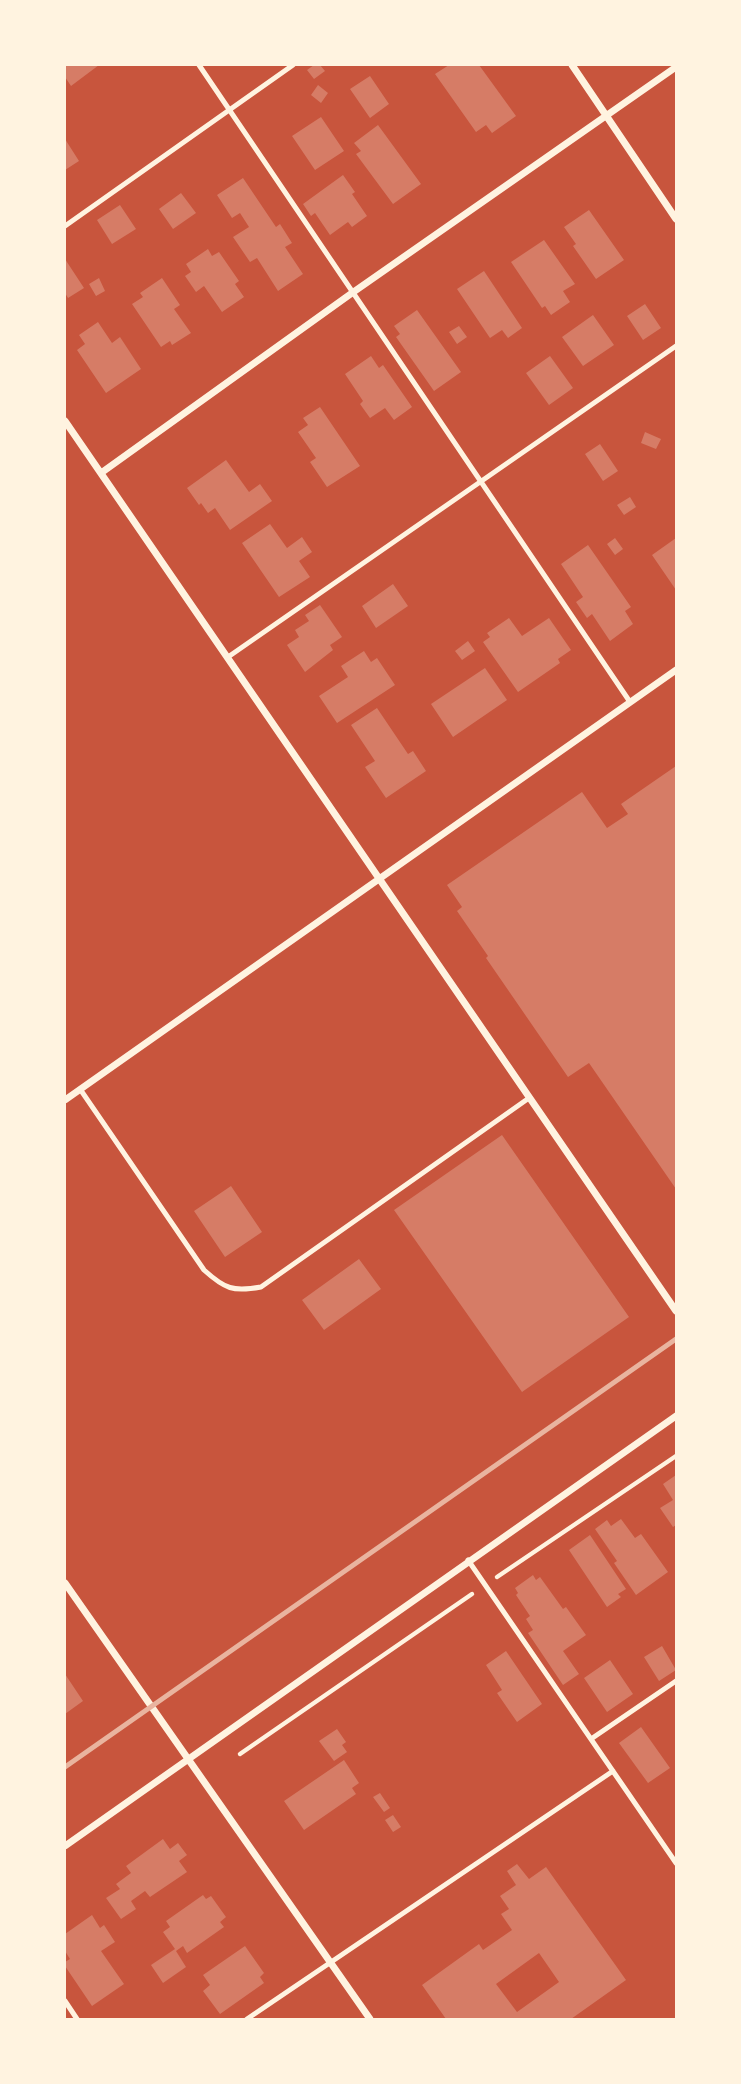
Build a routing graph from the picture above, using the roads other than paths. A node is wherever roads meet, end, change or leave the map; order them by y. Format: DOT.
graph roads {
  1 [pos="199,65"];
  2 [pos="293,65"];
  3 [pos="572,65"];
  4 [pos="676,67"];
  5 [pos="229,110"];
  6 [pos="606,115"];
  7 [pos="676,219"];
  8 [pos="65,226"];
  9 [pos="352,293"];
  10 [pos="676,346"];
  11 [pos="65,421"];
  12 [pos="101,473"];
  13 [pos="481,480"];
  14 [pos="228,657"];
  15 [pos="676,670"];
  16 [pos="630,702"];
  17 [pos="378,878"];
  18 [pos="80,1089"];
  19 [pos="529,1098"];
  20 [pos="65,1100"];
  21 [pos="676,1311"];
  22 [pos="676,1416"];
  23 [pos="468,1560"];
  24 [pos="65,1583"];
  25 [pos="676,1681"];
  26 [pos="591,1739"];
  27 [pos="189,1759"];
  28 [pos="613,1771"];
  29 [pos="65,1846"];
  30 [pos="676,1863"];
  31 [pos="331,1963"];
  32 [pos="65,2001"];
  33 [pos="77,2019"];
  34 [pos="247,2019"];
  35 [pos="370,2019"];
  1 -- 5 [label="lane"];
  2 -- 5 [label="lane"];
  3 -- 6 [label="street"];
  4 -- 6 [label="street"];
  5 -- 8 [label="lane"];
  5 -- 9 [label="lane"];
  6 -- 7 [label="street"];
  6 -- 9 [label="street"];
  9 -- 12 [label="street"];
  9 -- 13 [label="lane"];
  10 -- 13 [label="lane"];
  11 -- 12 [label="street"];
  12 -- 14 [label="street"];
  13 -- 14 [label="lane"];
  13 -- 16 [label="lane"];
  14 -- 17 [label="street"];
  15 -- 16 [label="street"];
  16 -- 17 [label="street"];
  17 -- 18 [label="street"];
  17 -- 19 [label="street"];
  18 -- 19 [label="lane"];
  18 -- 20 [label="street"];
  19 -- 21 [label="street"];
  22 -- 23 [label="street"];
  23 -- 26 [label="lane"];
  23 -- 27 [label="street"];
  24 -- 27 [label="street"];
  25 -- 26 [label="lane"];
  26 -- 28 [label="lane"];
  27 -- 29 [label="street"];
  27 -- 31 [label="street"];
  28 -- 30 [label="lane"];
  28 -- 31 [label="lane"];
  31 -- 34 [label="lane"];
  31 -- 35 [label="street"];
  32 -- 33 [label="lane"];
}
